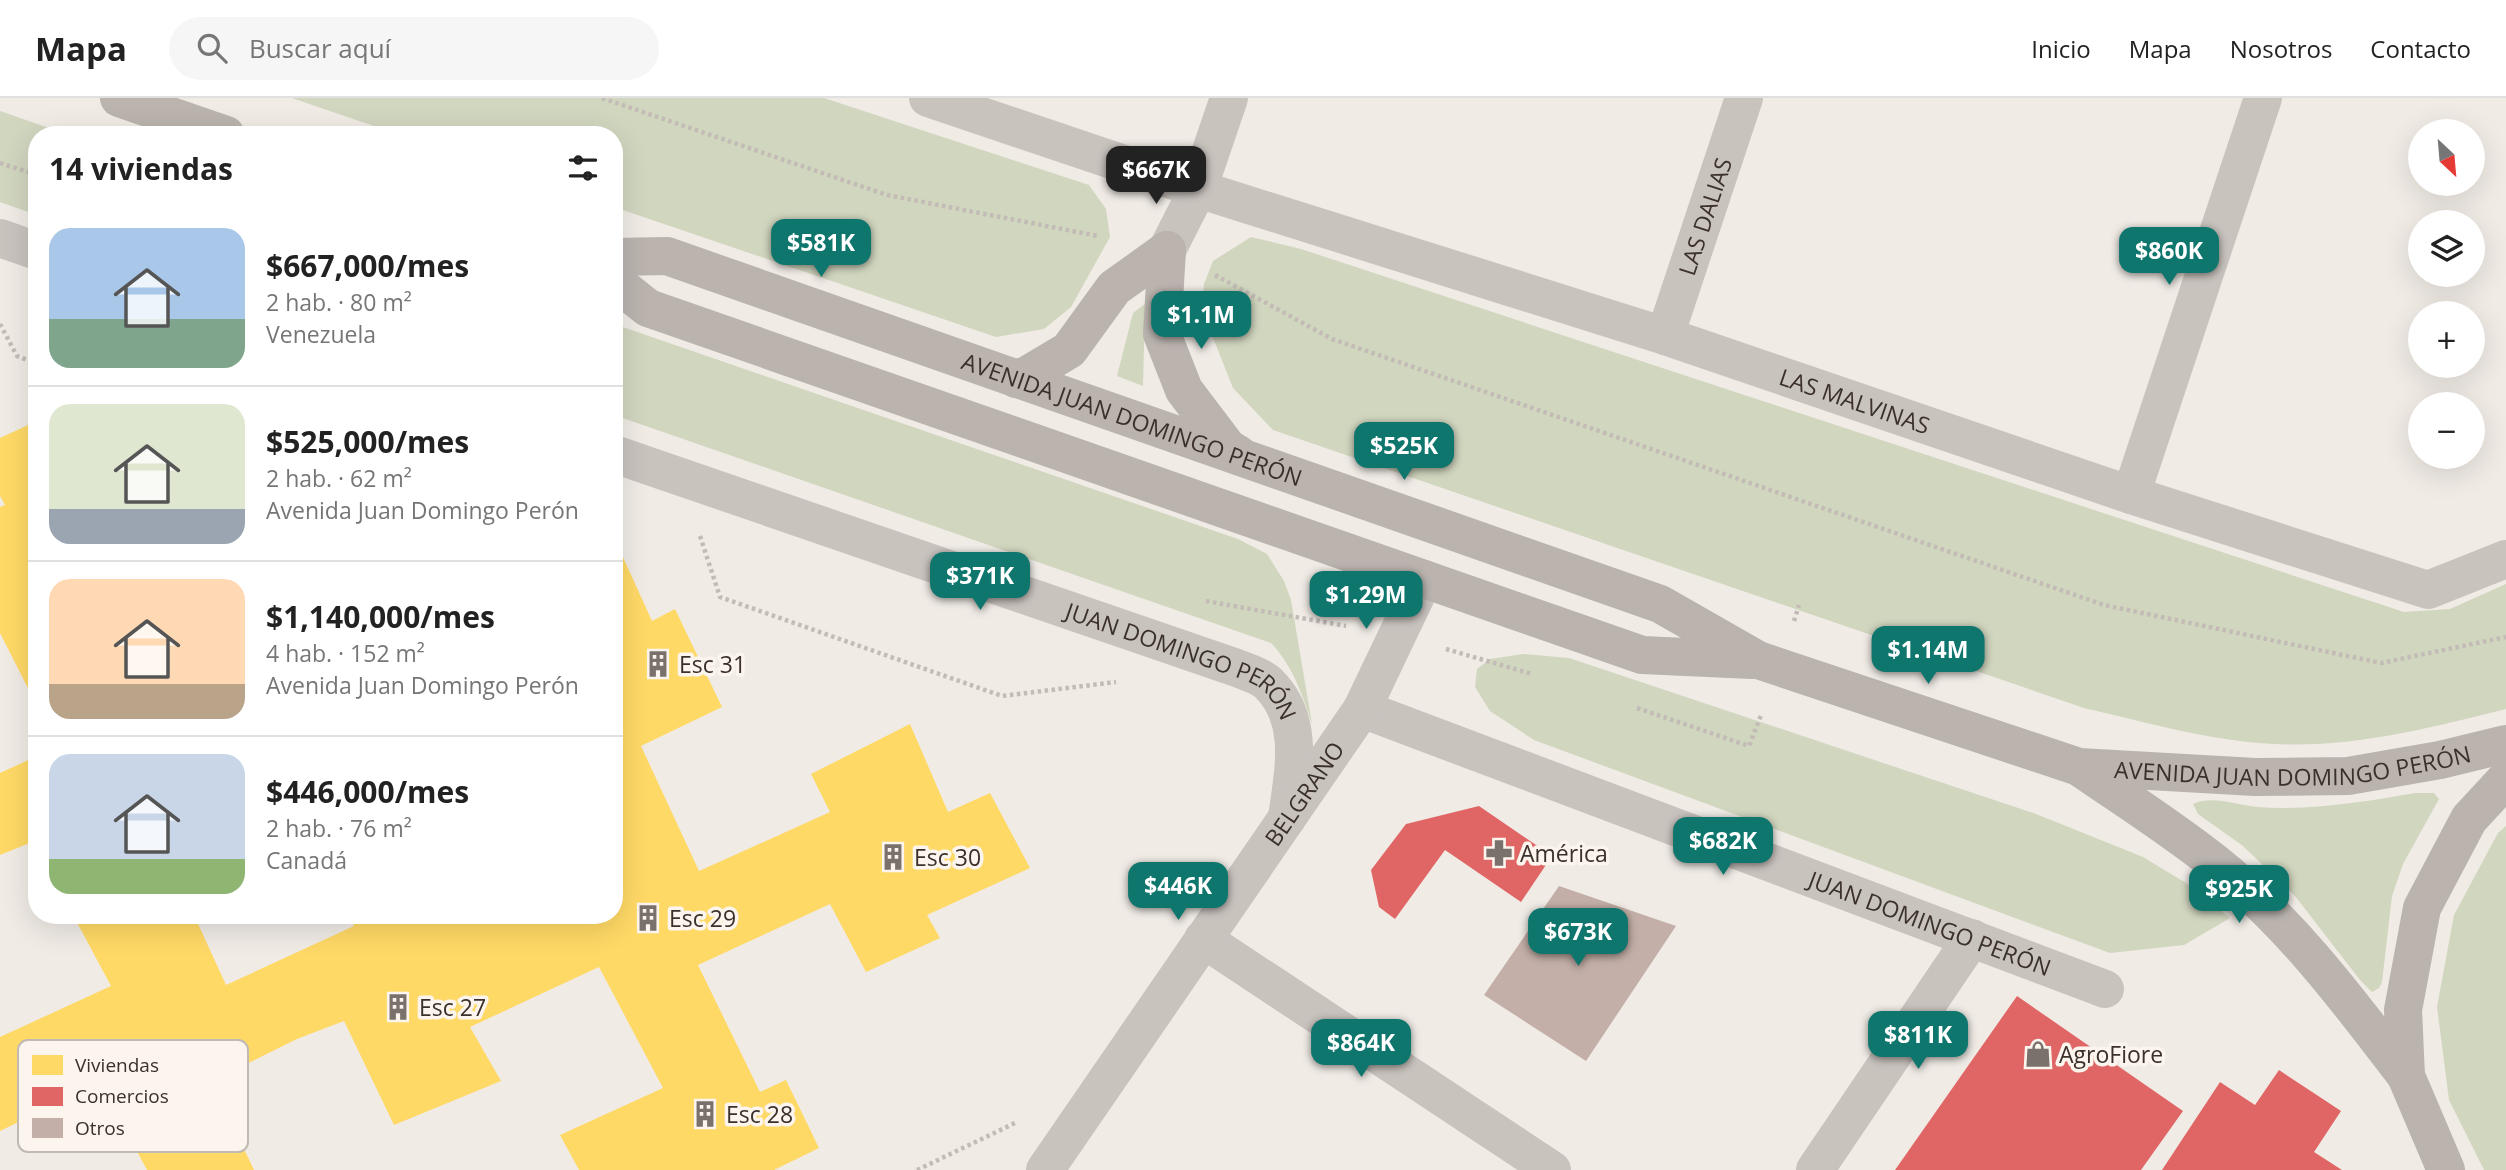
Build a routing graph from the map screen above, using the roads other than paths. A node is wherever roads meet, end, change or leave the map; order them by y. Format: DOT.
graph roads {
  1 [pos="119,98"];
  2 [pos="928,98"];
  3 [pos="1229,98"];
  4 [pos="1744,98"];
  5 [pos="2263,98"];
  6 [pos="200,126"];
  7 [pos="1198,189"];
  8 [pos="0,238"];
  9 [pos="28,248"];
  10 [pos="1167,250"];
  11 [pos="623,257"];
  12 [pos="623,288"];
  13 [pos="1665,336"];
  14 [pos="1016,379"];
  15 [pos="623,457"];
  16 [pos="1243,458"];
  17 [pos="2131,495"];
  18 [pos="2506,559"];
  19 [pos="1424,579"];
  20 [pos="1768,664"];
  21 [pos="1362,709"];
  22 [pos="2506,744"];
  23 [pos="2079,767"];
  24 [pos="2506,779"];
  25 [pos="1287,818"];
  26 [pos="1972,938"];
  27 [pos="1203,939"];
  28 [pos="2105,989"];
  29 [pos="2406,1076"];
  30 [pos="1045,1170"];
  31 [pos="1552,1170"];
  32 [pos="1815,1170"];
  33 [pos="2446,1170"];
  1 -- 6 [label="main road"];
  2 -- 7 [label="street, LAS MALVINAS"];
  3 -- 7 [label="street"];
  4 -- 13 [label="street, LAS DALIAS"];
  5 -- 17 [label="street"];
  7 -- 10 [label="street"];
  7 -- 13 [label="street, LAS MALVINAS"];
  8 -- 9 [label="street"];
  10 -- 14 [label="main road"];
  10 -- 16 [label="main road"];
  11 -- 14 [label="main road, AVENIDA JUAN DOMINGO PERÓN"];
  12 -- 19 [label="main road, AVENIDA JUAN DOMINGO PERÓN"];
  13 -- 17 [label="street, LAS MALVINAS"];
  14 -- 16 [label="main road, AVENIDA JUAN DOMINGO PERÓN"];
  15 -- 25 [label="street, JUAN DOMINGO PERÓN"];
  16 -- 20 [label="main road, AVENIDA JUAN DOMINGO PERÓN"];
  17 -- 18 [label="street, LAS MALVINAS"];
  19 -- 20 [label="main road, AVENIDA JUAN DOMINGO PERÓN"];
  19 -- 21 [label="street, BELGRANO"];
  20 -- 23 [label="main road, AVENIDA JUAN DOMINGO PERÓN"];
  21 -- 25 [label="street, BELGRANO"];
  21 -- 26 [label="street, JUAN DOMINGO PERÓN"];
  22 -- 23 [label="main road, AVENIDA JUAN DOMINGO PERÓN"];
  23 -- 29 [label="main road, AVENIDA JUAN DOMINGO PERÓN"];
  24 -- 29 [label="main road"];
  25 -- 27 [label="street, BELGRANO"];
  26 -- 28 [label="street, JUAN DOMINGO PERÓN"];
  26 -- 32 [label="street"];
  27 -- 30 [label="street, BELGRANO"];
  27 -- 31 [label="street"];
  29 -- 33 [label="main road"];
}
